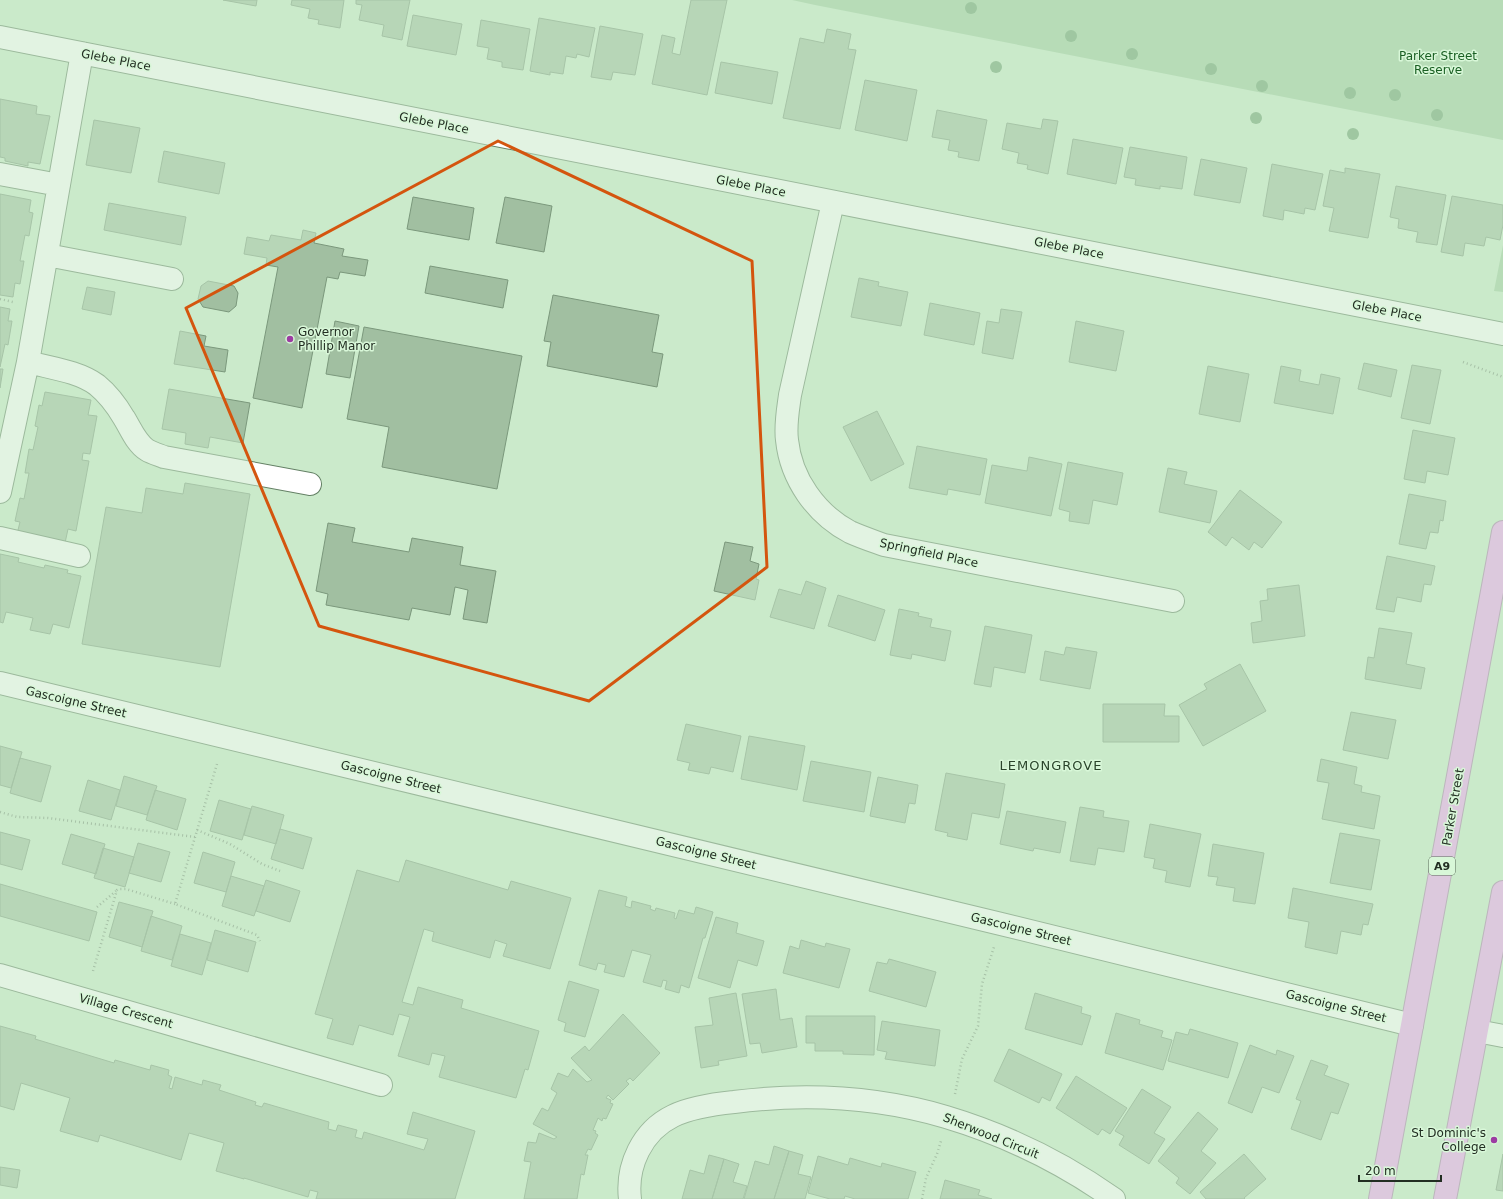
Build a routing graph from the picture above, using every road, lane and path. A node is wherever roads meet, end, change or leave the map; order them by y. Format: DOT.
graph roads {
  1 [pos="0,37"];
  2 [pos="82,53"];
  3 [pos="0,174"];
  4 [pos="59,185"];
  5 [pos="833,202"];
  6 [pos="46,255"];
  7 [pos="172,279"];
  8 [pos="1503,334"];
  9 [pos="28,362"];
  10 [pos="1463,362"];
  11 [pos="1503,377"];
  12 [pos="310,484"];
  13 [pos="0,492"];
  14 [pos="1503,532"];
  15 [pos="0,538"];
  16 [pos="79,556"];
  17 [pos="1172,601"];
  18 [pos="0,683"];
  19 [pos="217,764"];
  20 [pos="0,812"];
  21 [pos="197,830"];
  22 [pos="195,837"];
  23 [pos="280,871"];
  24 [pos="117,890"];
  25 [pos="1503,892"];
  26 [pos="175,904"];
  27 [pos="97,906"];
  28 [pos="1001,924"];
  29 [pos="260,941"];
  30 [pos="93,971"];
  31 [pos="0,975"];
  32 [pos="1412,1025"];
  33 [pos="1477,1031"];
  34 [pos="1503,1036"];
  35 [pos="381,1085"];
  36 [pos="948,1118"];
  37 [pos="630,1199"];
  38 [pos="922,1199"];
  39 [pos="1114,1199"];
  40 [pos="1380,1199"];
  41 [pos="1444,1199"];
  1 -- 2 [label="street, Glebe Place"];
  2 -- 4 [label="street"];
  2 -- 5 [label="street, Glebe Place"];
  3 -- 4 [label="street"];
  4 -- 6 [label="street"];
  5 -- 8 [label="street, Glebe Place"];
  5 -- 17 [label="street, Springfield Place"];
  6 -- 7 [label="street"];
  6 -- 9 [label="street"];
  9 -- 12 [label="street"];
  9 -- 13 [label="street"];
  10 -- 11 [label="path"];
  14 -- 32 [label="highway, Parker Street / A9"];
  15 -- 16 [label="street"];
  18 -- 28 [label="street, Gascoigne Street"];
  19 -- 21 [label="path"];
  20 -- 22 [label="path"];
  21 -- 22 [label="path"];
  21 -- 23 [label="path"];
  22 -- 26 [label="path"];
  24 -- 26 [label="path"];
  24 -- 27 [label="path"];
  24 -- 30 [label="path"];
  25 -- 33 [label="highway"];
  26 -- 29 [label="path"];
  28 -- 32 [label="street, Gascoigne Street"];
  28 -- 36 [label="path"];
  31 -- 35 [label="street, Village Crescent"];
  32 -- 40 [label="highway, Parker Street / A9"];
  33 -- 34 [label="street"];
  33 -- 41 [label="highway"];
  36 -- 37 [label="street, Sherwood Circuit"];
  36 -- 38 [label="path"];
  36 -- 39 [label="street, Sherwood Circuit"];
}
